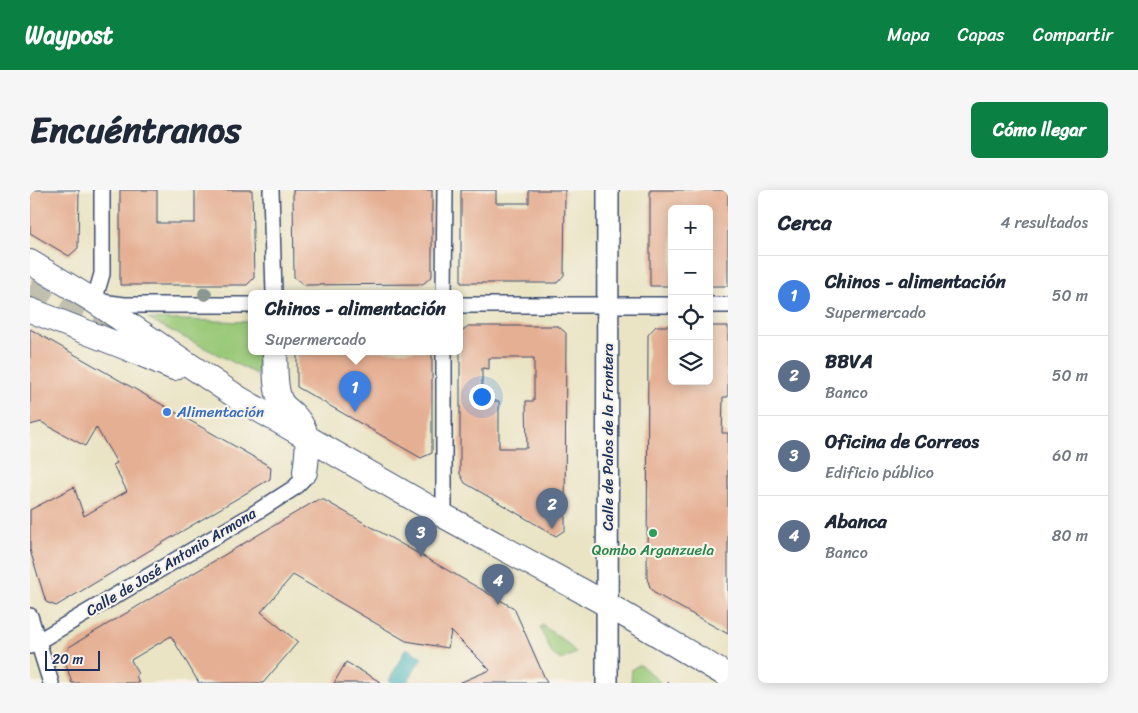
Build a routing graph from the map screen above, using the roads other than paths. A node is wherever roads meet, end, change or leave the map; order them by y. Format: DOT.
graph roads {
  1 [pos="102,190"];
  2 [pos="272,190"];
  3 [pos="444,190"];
  4 [pos="608,190"];
  5 [pos="30,262"];
  6 [pos="274,290"];
  7 [pos="444,290"];
  8 [pos="94,301"];
  9 [pos="248,305"];
  10 [pos="463,305"];
  11 [pos="608,305"];
  12 [pos="668,305"];
  13 [pos="713,305"];
  14 [pos="728,305"];
  15 [pos="30,310"];
  16 [pos="275,355"];
  17 [pos="444,355"];
  18 [pos="232,394"];
  19 [pos="308,437"];
  20 [pos="338,456"];
  21 [pos="305,472"];
  22 [pos="444,516"];
  23 [pos="608,605"];
  24 [pos="30,616"];
  25 [pos="34,644"];
  26 [pos="728,676"];
  27 [pos="51,683"];
  28 [pos="607,683"];
  1 -- 8 [label="street"];
  2 -- 6 [label="street"];
  3 -- 7 [label="street"];
  4 -- 11 [label="main road, Calle de Palos de la Frontera"];
  5 -- 8 [label="main road"];
  8 -- 9 [label="street"];
  8 -- 18 [label="main road"];
  10 -- 11 [label="street"];
  11 -- 12 [label="street"];
  11 -- 23 [label="main road, Calle de Palos de la Frontera"];
  13 -- 14 [label="street"];
  15 -- 18 [label="main road"];
  16 -- 19 [label="main road"];
  17 -- 22 [label="street"];
  18 -- 19 [label="main road"];
  19 -- 20 [label="main road"];
  19 -- 21 [label="main road"];
  20 -- 21 [label="main road"];
  20 -- 22 [label="main road"];
  21 -- 25 [label="street, Calle de José Antonio Armona"];
  22 -- 23 [label="main road"];
  23 -- 26 [label="main road"];
  23 -- 28 [label="main road, Calle de Palos de la Frontera"];
  24 -- 25 [label="street"];
  25 -- 27 [label="street"];
}
